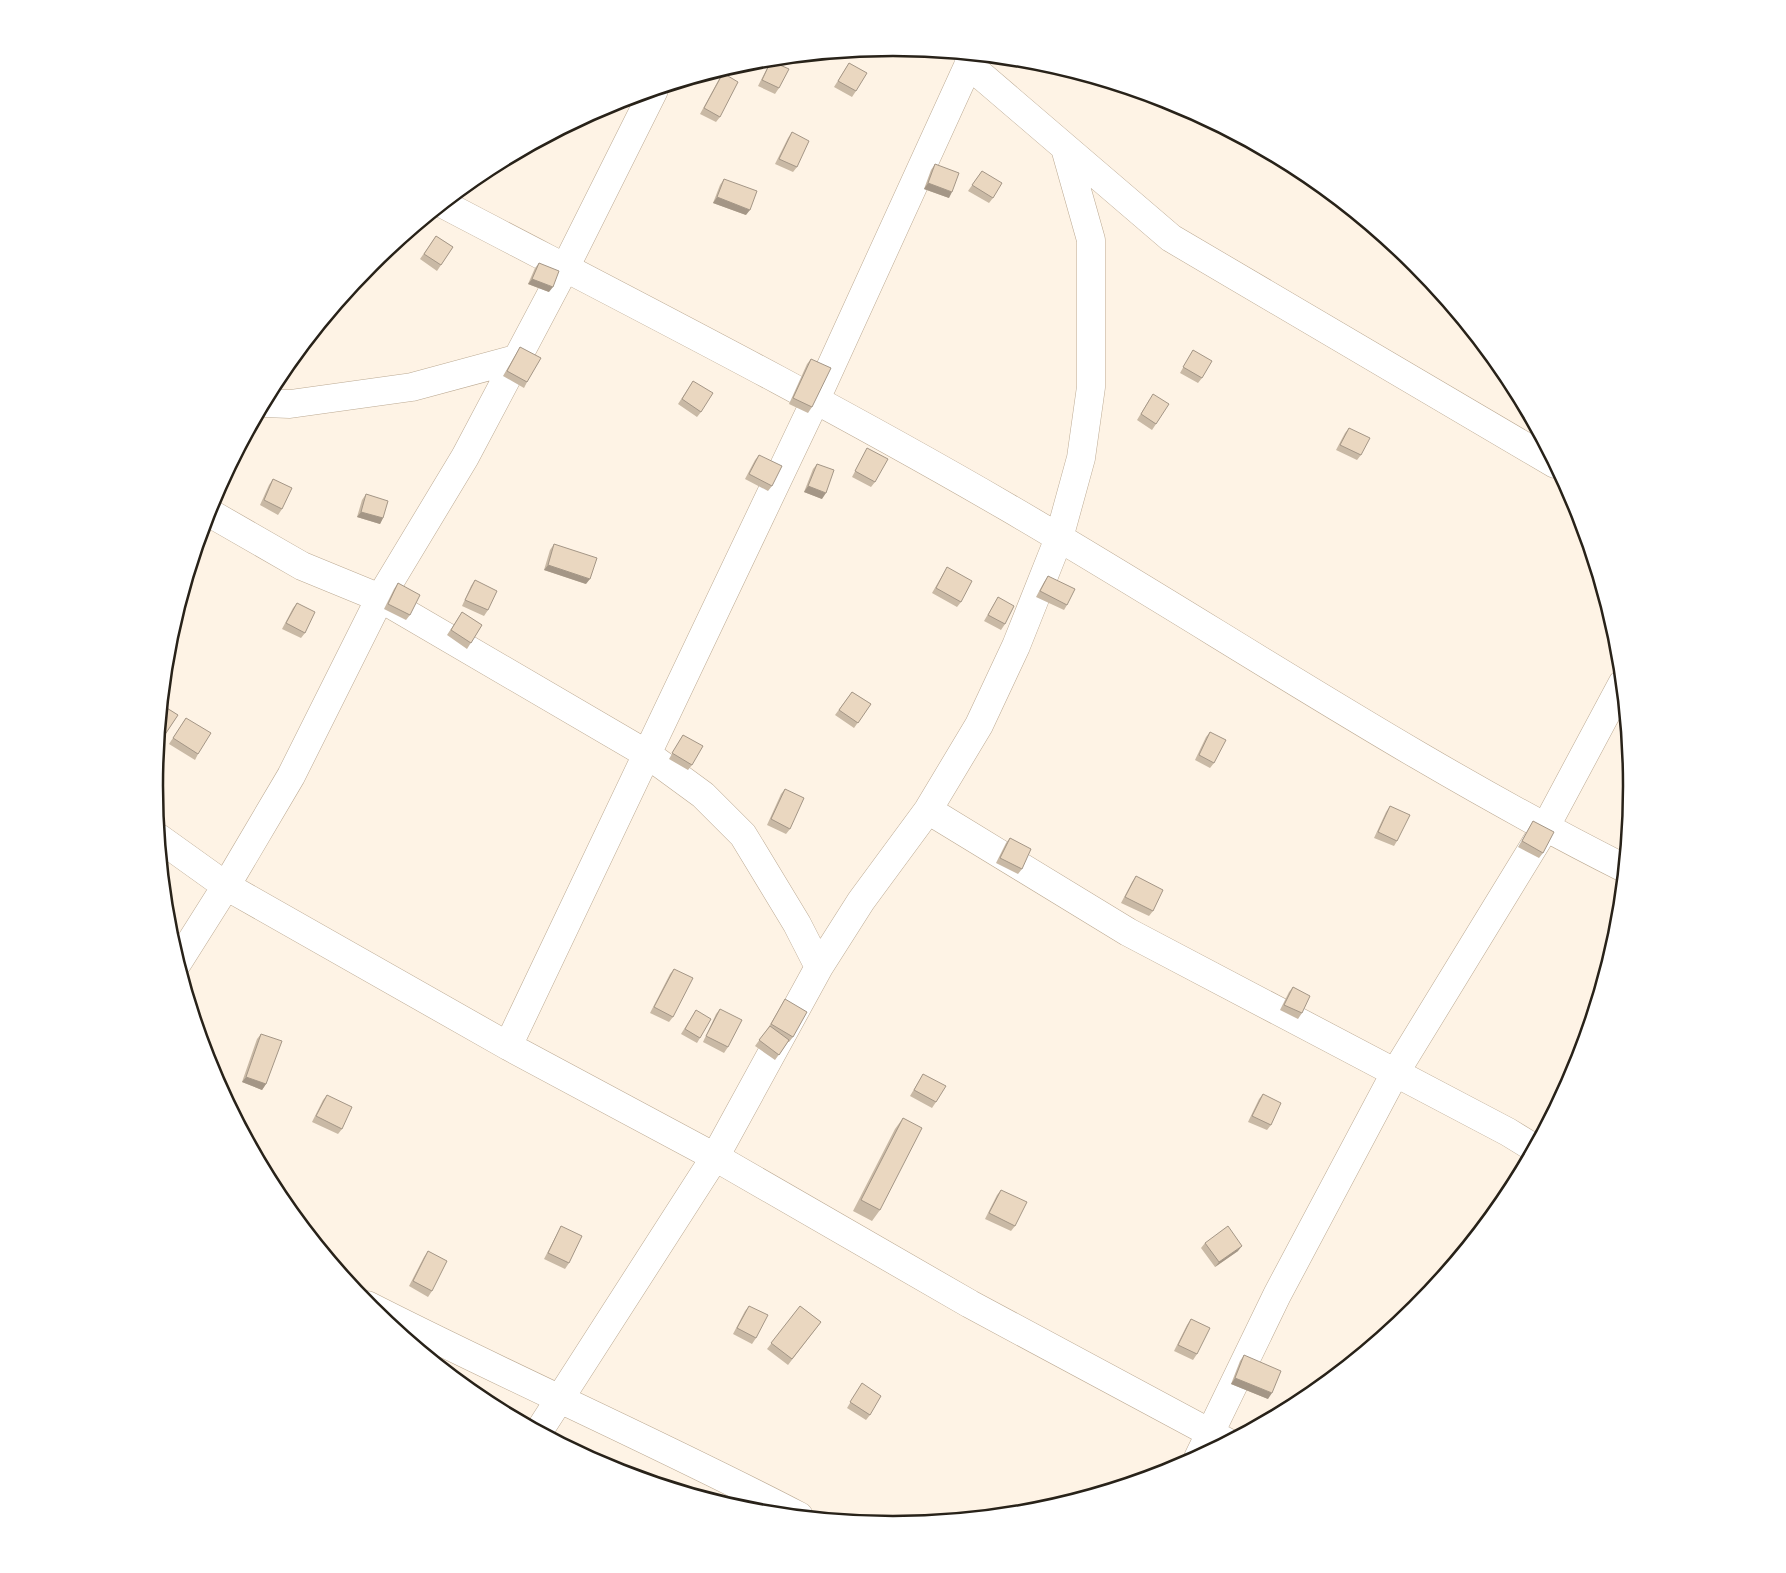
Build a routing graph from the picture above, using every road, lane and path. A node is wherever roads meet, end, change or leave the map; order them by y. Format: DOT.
graph roads {
  1 [pos="969,60"];
  2 [pos="973,61"];
  3 [pos="650,98"];
  4 [pos="1065,148"];
  5 [pos="448,207"];
  6 [pos="565,268"];
  7 [pos="516,359"];
  8 [pos="816,399"];
  9 [pos="272,403"];
  10 [pos="1545,458"];
  11 [pos="215,516"];
  12 [pos="1059,538"];
  13 [pos="380,598"];
  14 [pos="1617,693"];
  15 [pos="647,754"];
  16 [pos="928,810"];
  17 [pos="1545,828"];
  18 [pos="165,842"];
  19 [pos="1619,865"];
  20 [pos="226,886"];
  21 [pos="183,954"];
  22 [pos="819,967"];
  23 [pos="508,1046"];
  24 [pos="1395,1073"];
  25 [pos="1529,1145"];
  26 [pos="715,1157"];
  27 [pos="401,1326"];
  28 [pos="562,1399"];
  29 [pos="542,1426"];
  30 [pos="1219,1438"];
  31 [pos="785,1509"];
  1 -- 8 [label="street"];
  2 -- 4 [label="street"];
  3 -- 6 [label="street"];
  4 -- 10 [label="street"];
  4 -- 12 [label="street"];
  5 -- 6 [label="street"];
  6 -- 7 [label="street"];
  6 -- 8 [label="street"];
  7 -- 9 [label="street"];
  7 -- 13 [label="street"];
  8 -- 12 [label="street"];
  8 -- 15 [label="street"];
  11 -- 13 [label="street"];
  12 -- 16 [label="street"];
  12 -- 17 [label="street"];
  13 -- 15 [label="street"];
  13 -- 20 [label="street"];
  14 -- 17 [label="street"];
  15 -- 22 [label="street"];
  15 -- 23 [label="street"];
  16 -- 22 [label="street"];
  16 -- 24 [label="street"];
  17 -- 19 [label="street"];
  17 -- 24 [label="street"];
  18 -- 20 [label="street"];
  20 -- 21 [label="street"];
  20 -- 23 [label="street"];
  22 -- 26 [label="street"];
  23 -- 26 [label="street"];
  24 -- 25 [label="street"];
  24 -- 30 [label="street"];
  26 -- 28 [label="street"];
  26 -- 30 [label="street"];
  27 -- 28 [label="street"];
  28 -- 29 [label="street"];
  28 -- 31 [label="street"];
}
